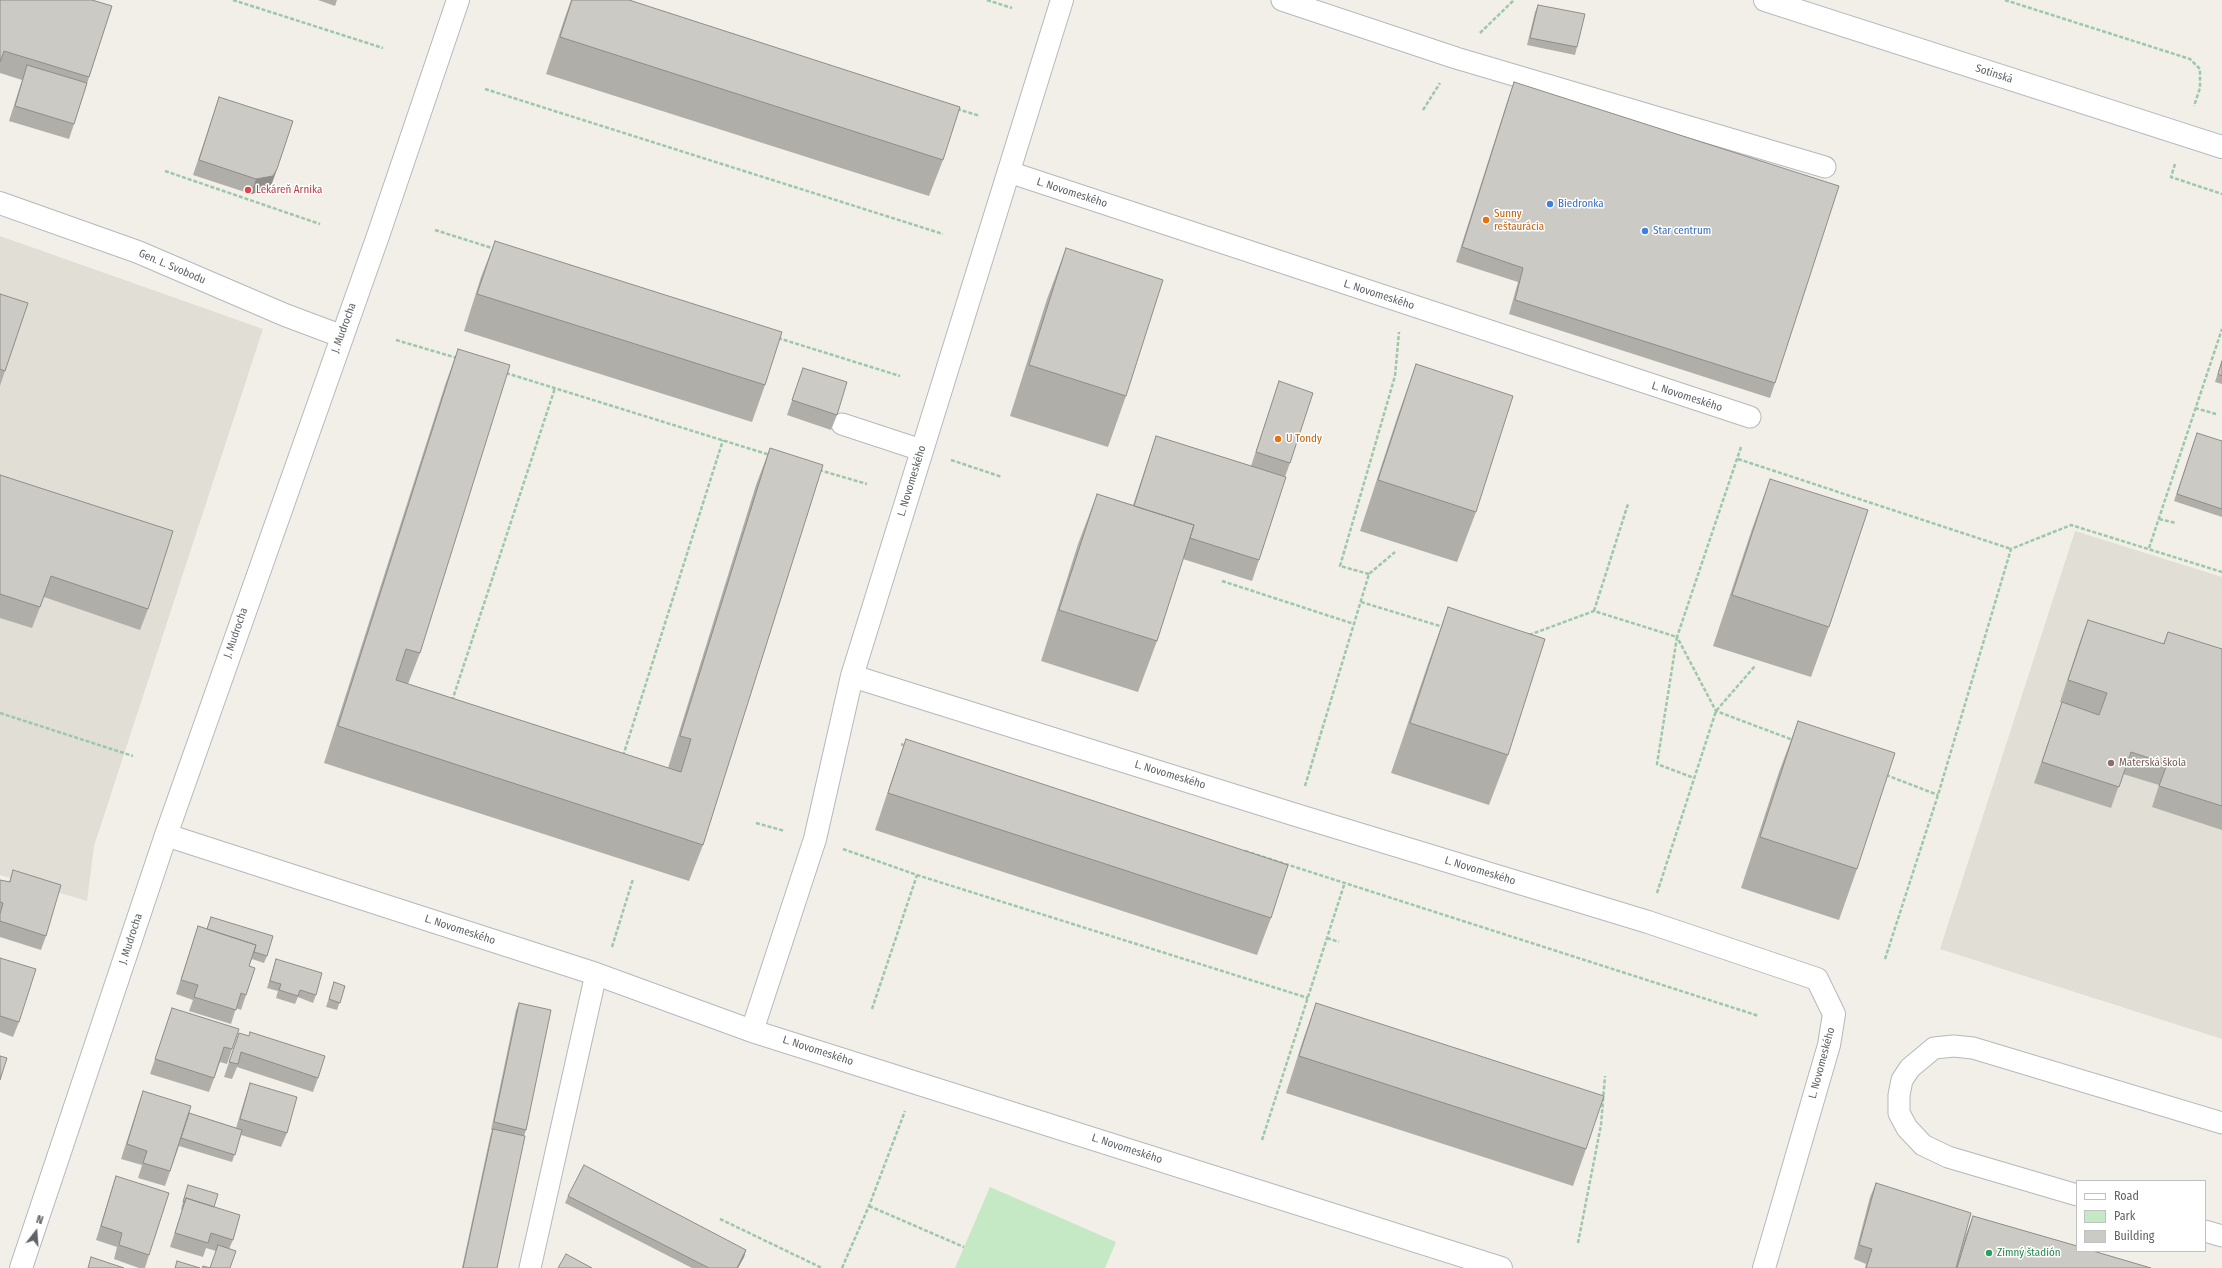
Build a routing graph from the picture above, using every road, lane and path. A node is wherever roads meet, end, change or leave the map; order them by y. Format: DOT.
graph roads {
  1 [pos="233,0"];
  2 [pos="458,0"];
  3 [pos="987,0"];
  4 [pos="1062,0"];
  5 [pos="1282,0"];
  6 [pos="1765,0"];
  7 [pos="2005,0"];
  8 [pos="1012,8"];
  9 [pos="383,48"];
  10 [pos="485,89"];
  11 [pos="2196,97"];
  12 [pos="950,106"];
  13 [pos="980,116"];
  14 [pos="2222,147"];
  15 [pos="1825,167"];
  16 [pos="2173,170"];
  17 [pos="165,171"];
  18 [pos="1009,172"];
  19 [pos="2222,194"];
  20 [pos="0,203"];
  21 [pos="320,224"];
  22 [pos="435,230"];
  23 [pos="943,234"];
  24 [pos="496,249"];
  25 [pos="1402,302"];
  26 [pos="2222,329"];
  27 [pos="341,336"];
  28 [pos="770,336"];
  29 [pos="396,340"];
  30 [pos="464,360"];
  31 [pos="502,372"];
  32 [pos="900,376"];
  33 [pos="555,388"];
  34 [pos="2195,408"];
  35 [pos="2216,414"];
  36 [pos="1750,417"];
  37 [pos="842,424"];
  38 [pos="724,440"];
  39 [pos="921,450"];
  40 [pos="776,456"];
  41 [pos="1738,459"];
  42 [pos="814,468"];
  43 [pos="1002,477"];
  44 [pos="867,484"];
  45 [pos="1628,504"];
  46 [pos="2159,519"];
  47 [pos="2176,523"];
  48 [pos="2149,548"];
  49 [pos="2011,549"];
  50 [pos="1395,552"];
  51 [pos="2222,572"];
  52 [pos="1369,574"];
  53 [pos="1222,581"];
  54 [pos="1361,602"];
  55 [pos="1594,611"];
  56 [pos="1354,624"];
  57 [pos="1449,629"];
  58 [pos="1522,637"];
  59 [pos="1677,637"];
  60 [pos="1755,666"];
  61 [pos="852,676"];
  62 [pos="450,707"];
  63 [pos="1716,711"];
  64 [pos="0,713"];
  65 [pos="1797,742"];
  66 [pos="901,744"];
  67 [pos="908,747"];
  68 [pos="132,756"];
  69 [pos="622,758"];
  70 [pos="1878,772"];
  71 [pos="1694,778"];
  72 [pos="1938,795"];
  73 [pos="1296,815"];
  74 [pos="756,823"];
  75 [pos="166,834"];
  76 [pos="815,839"];
  77 [pos="1239,849"];
  78 [pos="917,875"];
  79 [pos="633,879"];
  80 [pos="1345,882"];
  81 [pos="1648,922"];
  82 [pos="1327,938"];
  83 [pos="1339,942"];
  84 [pos="1886,958"];
  85 [pos="596,974"];
  86 [pos="1308,998"];
  87 [pos="872,1009"];
  88 [pos="1759,1016"];
  89 [pos="752,1031"];
  90 [pos="1605,1076"];
  91 [pos="916,1083"];
  92 [pos="2222,1122"];
  93 [pos="1262,1140"];
  94 [pos="2076,1195"];
  95 [pos="869,1206"];
  96 [pos="720,1219"];
  97 [pos="2206,1231"];
  98 [pos="2222,1236"];
  99 [pos="1578,1243"];
  100 [pos="964,1247"];
  101 [pos="813,1263"];
  102 [pos="21,1268"];
  103 [pos="530,1268"];
  104 [pos="810,1268"];
  105 [pos="822,1268"];
  106 [pos="842,1268"];
  107 [pos="1501,1268"];
  108 [pos="1764,1268"];
  1 -- 9 [label="path"];
  2 -- 27 [label="street, J. Mudrocha"];
  3 -- 8 [label="path"];
  4 -- 18 [label="street, L. Novomeského"];
  5 -- 15 [label="lane"];
  6 -- 14 [label="street, Sotinská"];
  7 -- 11 [label="path"];
  10 -- 23 [label="path"];
  12 -- 13 [label="path"];
  16 -- 19 [label="path"];
  17 -- 21 [label="path"];
  18 -- 25 [label="lane, L. Novomeského"];
  18 -- 39 [label="street, L. Novomeského"];
  20 -- 27 [label="street, Gen. L. Svobodu"];
  22 -- 24 [label="path"];
  25 -- 36 [label="lane, L. Novomeského"];
  25 -- 52 [label="path"];
  26 -- 34 [label="path"];
  27 -- 75 [label="street, J. Mudrocha"];
  28 -- 32 [label="path"];
  29 -- 30 [label="path"];
  31 -- 33 [label="path"];
  33 -- 38 [label="path"];
  33 -- 62 [label="path"];
  34 -- 35 [label="path"];
  34 -- 46 [label="path"];
  36 -- 41 [label="path"];
  37 -- 39 [label="lane"];
  38 -- 40 [label="path"];
  38 -- 69 [label="path"];
  39 -- 43 [label="path"];
  39 -- 61 [label="street, L. Novomeského"];
  41 -- 49 [label="path"];
  41 -- 59 [label="path"];
  42 -- 44 [label="path"];
  45 -- 55 [label="path"];
  46 -- 47 [label="path"];
  46 -- 48 [label="path"];
  48 -- 49 [label="path"];
  48 -- 51 [label="path"];
  49 -- 72 [label="path"];
  50 -- 52 [label="path"];
  52 -- 54 [label="path"];
  53 -- 56 [label="path"];
  54 -- 56 [label="path"];
  54 -- 57 [label="path"];
  55 -- 58 [label="path"];
  55 -- 59 [label="path"];
  56 -- 73 [label="path"];
  59 -- 63 [label="path"];
  59 -- 71 [label="path"];
  60 -- 63 [label="path"];
  61 -- 73 [label="street, L. Novomeského"];
  61 -- 76 [label="street, L. Novomeského"];
  63 -- 65 [label="path"];
  63 -- 71 [label="path"];
  64 -- 68 [label="path"];
  66 -- 67 [label="path"];
  70 -- 72 [label="path"];
  71 -- 81 [label="path"];
  72 -- 84 [label="path"];
  73 -- 81 [label="street, L. Novomeského"];
  74 -- 76 [label="path"];
  75 -- 85 [label="street, L. Novomeského"];
  75 -- 102 [label="street, J. Mudrocha"];
  76 -- 78 [label="path"];
  76 -- 89 [label="street, L. Novomeského"];
  77 -- 80 [label="path"];
  78 -- 86 [label="path"];
  78 -- 87 [label="path"];
  79 -- 85 [label="path"];
  80 -- 82 [label="path"];
  80 -- 88 [label="path"];
  81 -- 108 [label="street, L. Novomeského"];
  82 -- 83 [label="path"];
  82 -- 86 [label="path"];
  85 -- 89 [label="street, L. Novomeského"];
  85 -- 103 [label="lane"];
  86 -- 93 [label="path"];
  89 -- 91 [label="street, L. Novomeského"];
  90 -- 99 [label="path"];
  91 -- 95 [label="path"];
  91 -- 107 [label="street, L. Novomeského"];
  92 -- 94 [label="lane"];
  95 -- 100 [label="path"];
  95 -- 106 [label="path"];
  96 -- 101 [label="path"];
  97 -- 98 [label="lane"];
  101 -- 104 [label="path"];
  101 -- 105 [label="path"];
}
